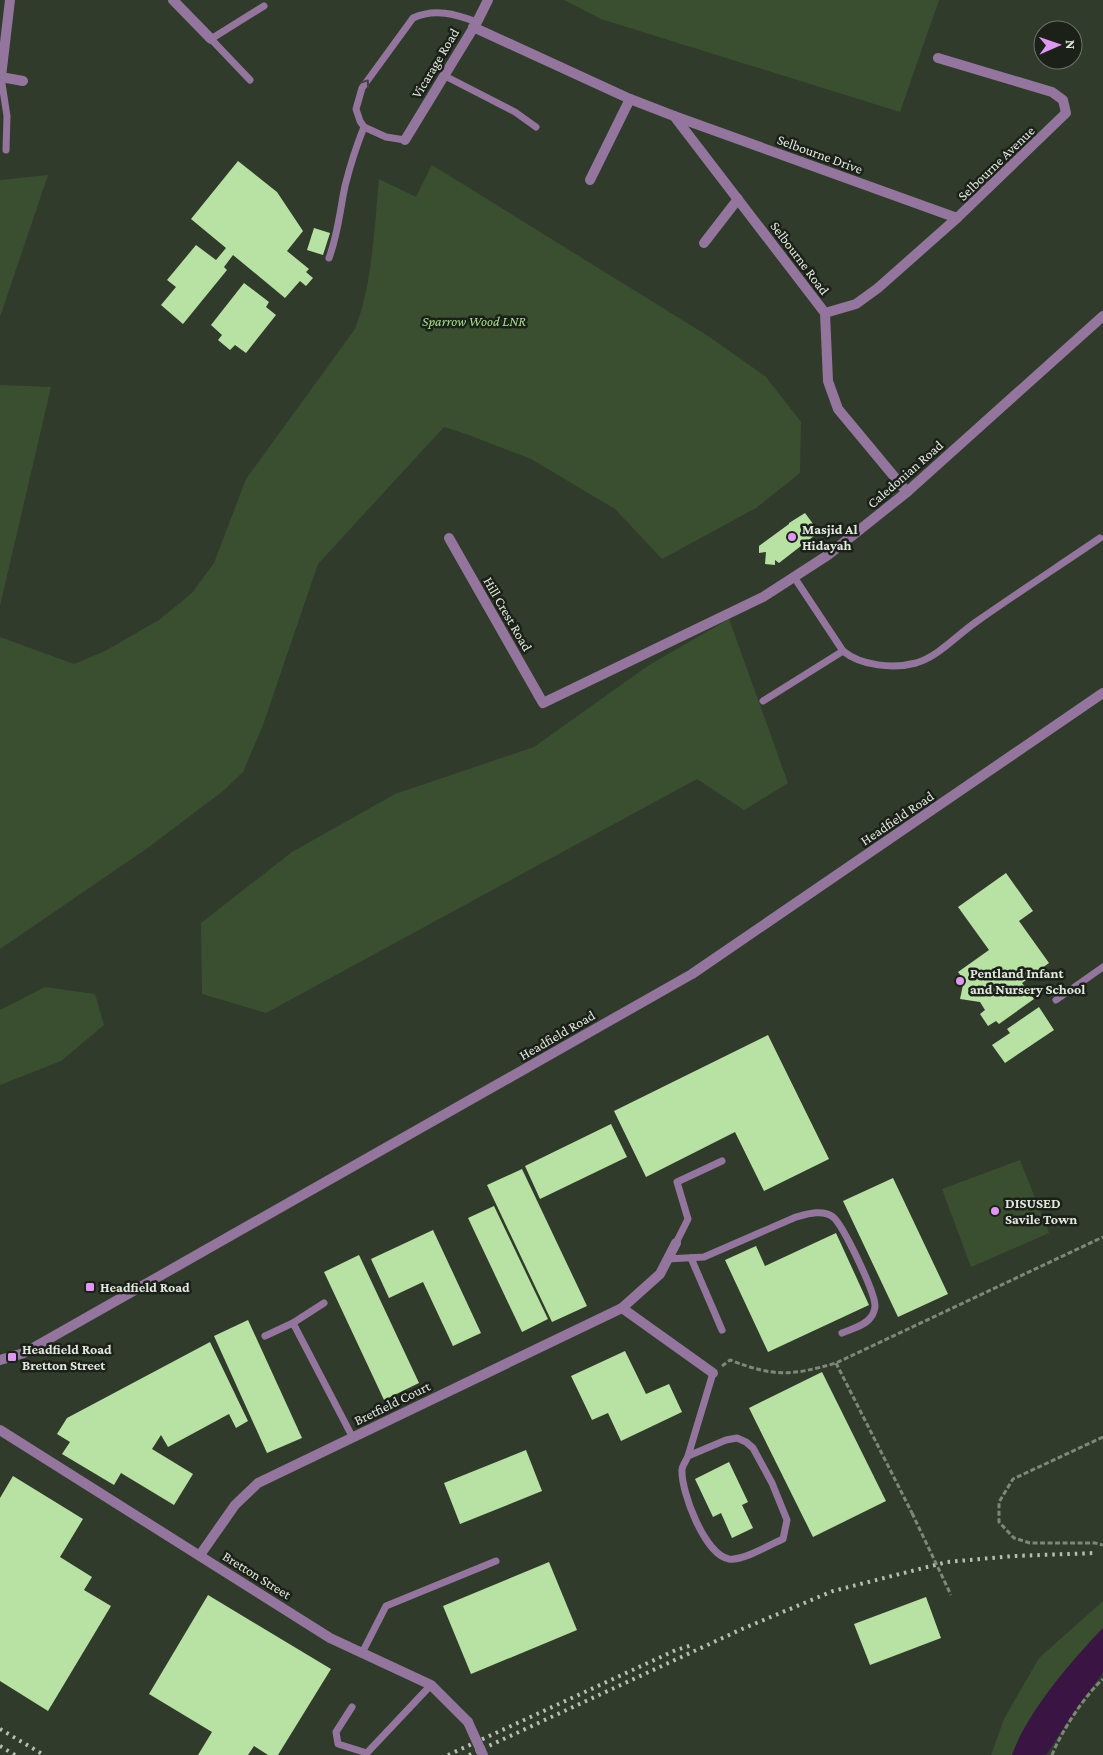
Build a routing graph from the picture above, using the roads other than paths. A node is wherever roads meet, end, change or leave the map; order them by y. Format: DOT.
graph roads {
  1 [pos="10,0"];
  2 [pos="173,0"];
  3 [pos="488,0"];
  4 [pos="264,6"];
  5 [pos="475,25"];
  6 [pos="211,38"];
  7 [pos="938,58"];
  8 [pos="445,76"];
  9 [pos="1,77"];
  10 [pos="250,80"];
  11 [pos="23,81"];
  12 [pos="630,99"];
  13 [pos="674,116"];
  14 [pos="364,127"];
  15 [pos="536,127"];
  16 [pos="405,140"];
  17 [pos="6,150"];
  18 [pos="590,180"];
  19 [pos="738,199"];
  20 [pos="957,218"];
  21 [pos="704,243"];
  22 [pos="329,258"];
  23 [pos="825,313"];
  24 [pos="1103,316"];
  25 [pos="907,492"];
  26 [pos="449,538"];
  27 [pos="1100,538"];
  28 [pos="794,577"];
  29 [pos="843,651"];
  30 [pos="1103,693"];
  31 [pos="763,701"];
  32 [pos="543,703"];
  33 [pos="1103,967"];
  34 [pos="1056,1000"];
  35 [pos="722,1161"];
  36 [pos="676,1243"];
  37 [pos="691,1258"];
  38 [pos="667,1259"];
  39 [pos="324,1303"];
  40 [pos="622,1308"];
  41 [pos="293,1323"];
  42 [pos="722,1330"];
  43 [pos="842,1333"];
  44 [pos="265,1336"];
  45 [pos="0,1360"];
  46 [pos="713,1373"];
  47 [pos="0,1430"];
  48 [pos="353,1438"];
  49 [pos="688,1456"];
  50 [pos="200,1555"];
  51 [pos="496,1561"];
  52 [pos="362,1653"];
  53 [pos="431,1685"];
  54 [pos="352,1706"];
  55 [pos="366,1754"];
  56 [pos="482,1755"];
  1 -- 9 [label="street"];
  2 -- 6 [label="street"];
  3 -- 5 [label="street, Vicarage Road"];
  4 -- 6 [label="lane"];
  5 -- 8 [label="street, Vicarage Road"];
  5 -- 12 [label="street"];
  14 -- 5 [label="lane, one-way"];
  6 -- 10 [label="lane"];
  7 -- 20 [label="street, Selbourne Avenue"];
  8 -- 15 [label="lane"];
  8 -- 16 [label="street, Vicarage Road"];
  9 -- 11 [label="street"];
  9 -- 17 [label="lane"];
  12 -- 13 [label="street"];
  12 -- 18 [label="street"];
  13 -- 19 [label="street, Selbourne Road"];
  13 -- 20 [label="street, Selbourne Drive"];
  14 -- 16 [label="lane"];
  14 -- 22 [label="lane"];
  19 -- 21 [label="street"];
  19 -- 23 [label="street, Selbourne Road"];
  20 -- 23 [label="street, Selbourne Avenue"];
  23 -- 25 [label="street, Selbourne Road"];
  24 -- 25 [label="street, Caledonian Road"];
  25 -- 28 [label="street, Caledonian Road"];
  26 -- 32 [label="street, Hill Crest Road"];
  27 -- 29 [label="lane"];
  28 -- 29 [label="lane"];
  28 -- 32 [label="street, Caledonian Road"];
  29 -- 31 [label="lane"];
  30 -- 45 [label="street, Headfield Road"];
  33 -- 34 [label="lane"];
  35 -- 36 [label="lane"];
  36 -- 38 [label="street, Bretfield Court"];
  37 -- 38 [label="lane"];
  37 -- 42 [label="lane"];
  37 -- 43 [label="lane"];
  38 -- 40 [label="street, Bretfield Court"];
  39 -- 41 [label="lane"];
  40 -- 46 [label="street"];
  40 -- 48 [label="street, Bretfield Court"];
  41 -- 44 [label="lane"];
  41 -- 48 [label="lane"];
  46 -- 49 [label="lane"];
  47 -- 50 [label="street, Bretton Street"];
  48 -- 50 [label="street, Bretfield Court"];
  49 -- 49 [label="lane"];
  50 -- 52 [label="street, Bretton Street"];
  51 -- 52 [label="lane"];
  52 -- 53 [label="street, Bretton Street"];
  53 -- 55 [label="lane"];
  53 -- 56 [label="street, Bretton Street, bridge"];
  54 -- 55 [label="lane"];
}
